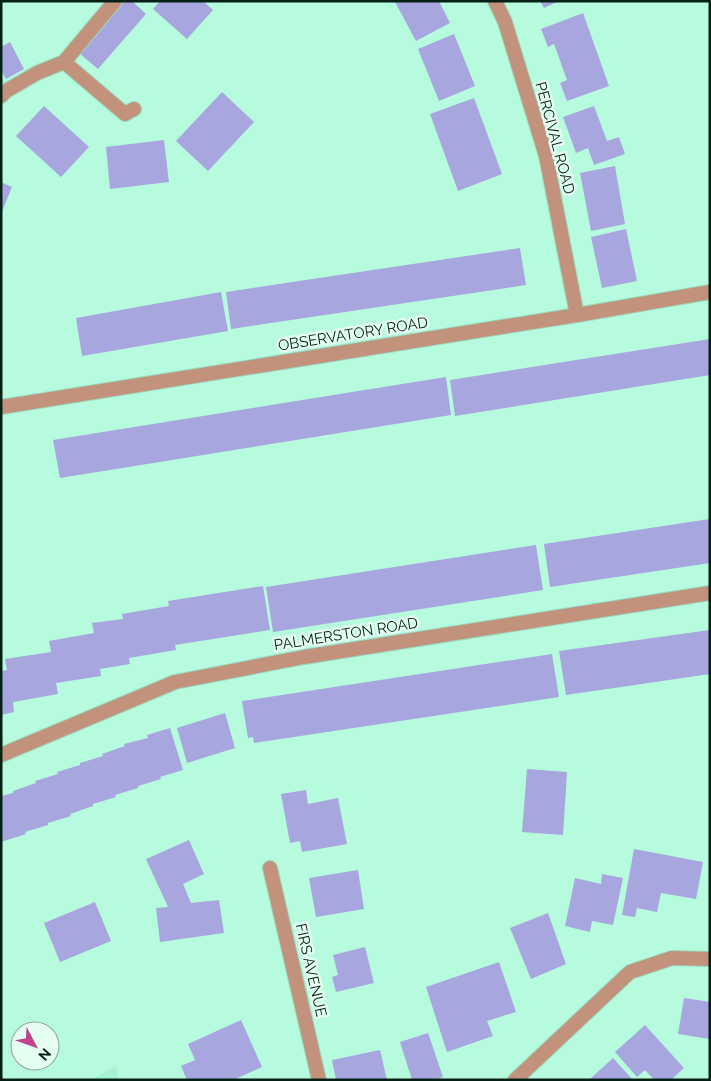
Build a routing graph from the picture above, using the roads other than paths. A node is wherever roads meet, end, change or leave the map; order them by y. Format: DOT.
graph roads {
  1 [pos="115,1"];
  2 [pos="495,1"];
  3 [pos="64,62"];
  4 [pos="1,96"];
  5 [pos="134,109"];
  6 [pos="710,292"];
  7 [pos="577,315"];
  8 [pos="1,407"];
  9 [pos="710,593"];
  10 [pos="1,755"];
  11 [pos="270,868"];
  12 [pos="710,959"];
  13 [pos="319,1080"];
  14 [pos="515,1080"];
  1 -- 3 [label="street"];
  2 -- 7 [label="street, PERCIVAL ROAD"];
  3 -- 4 [label="street"];
  3 -- 5 [label="street"];
  6 -- 7 [label="street, OBSERVATORY ROAD"];
  7 -- 8 [label="street, OBSERVATORY ROAD"];
  9 -- 10 [label="street, PALMERSTON ROAD"];
  11 -- 13 [label="street, FIRS AVENUE"];
  12 -- 14 [label="street"];
}
